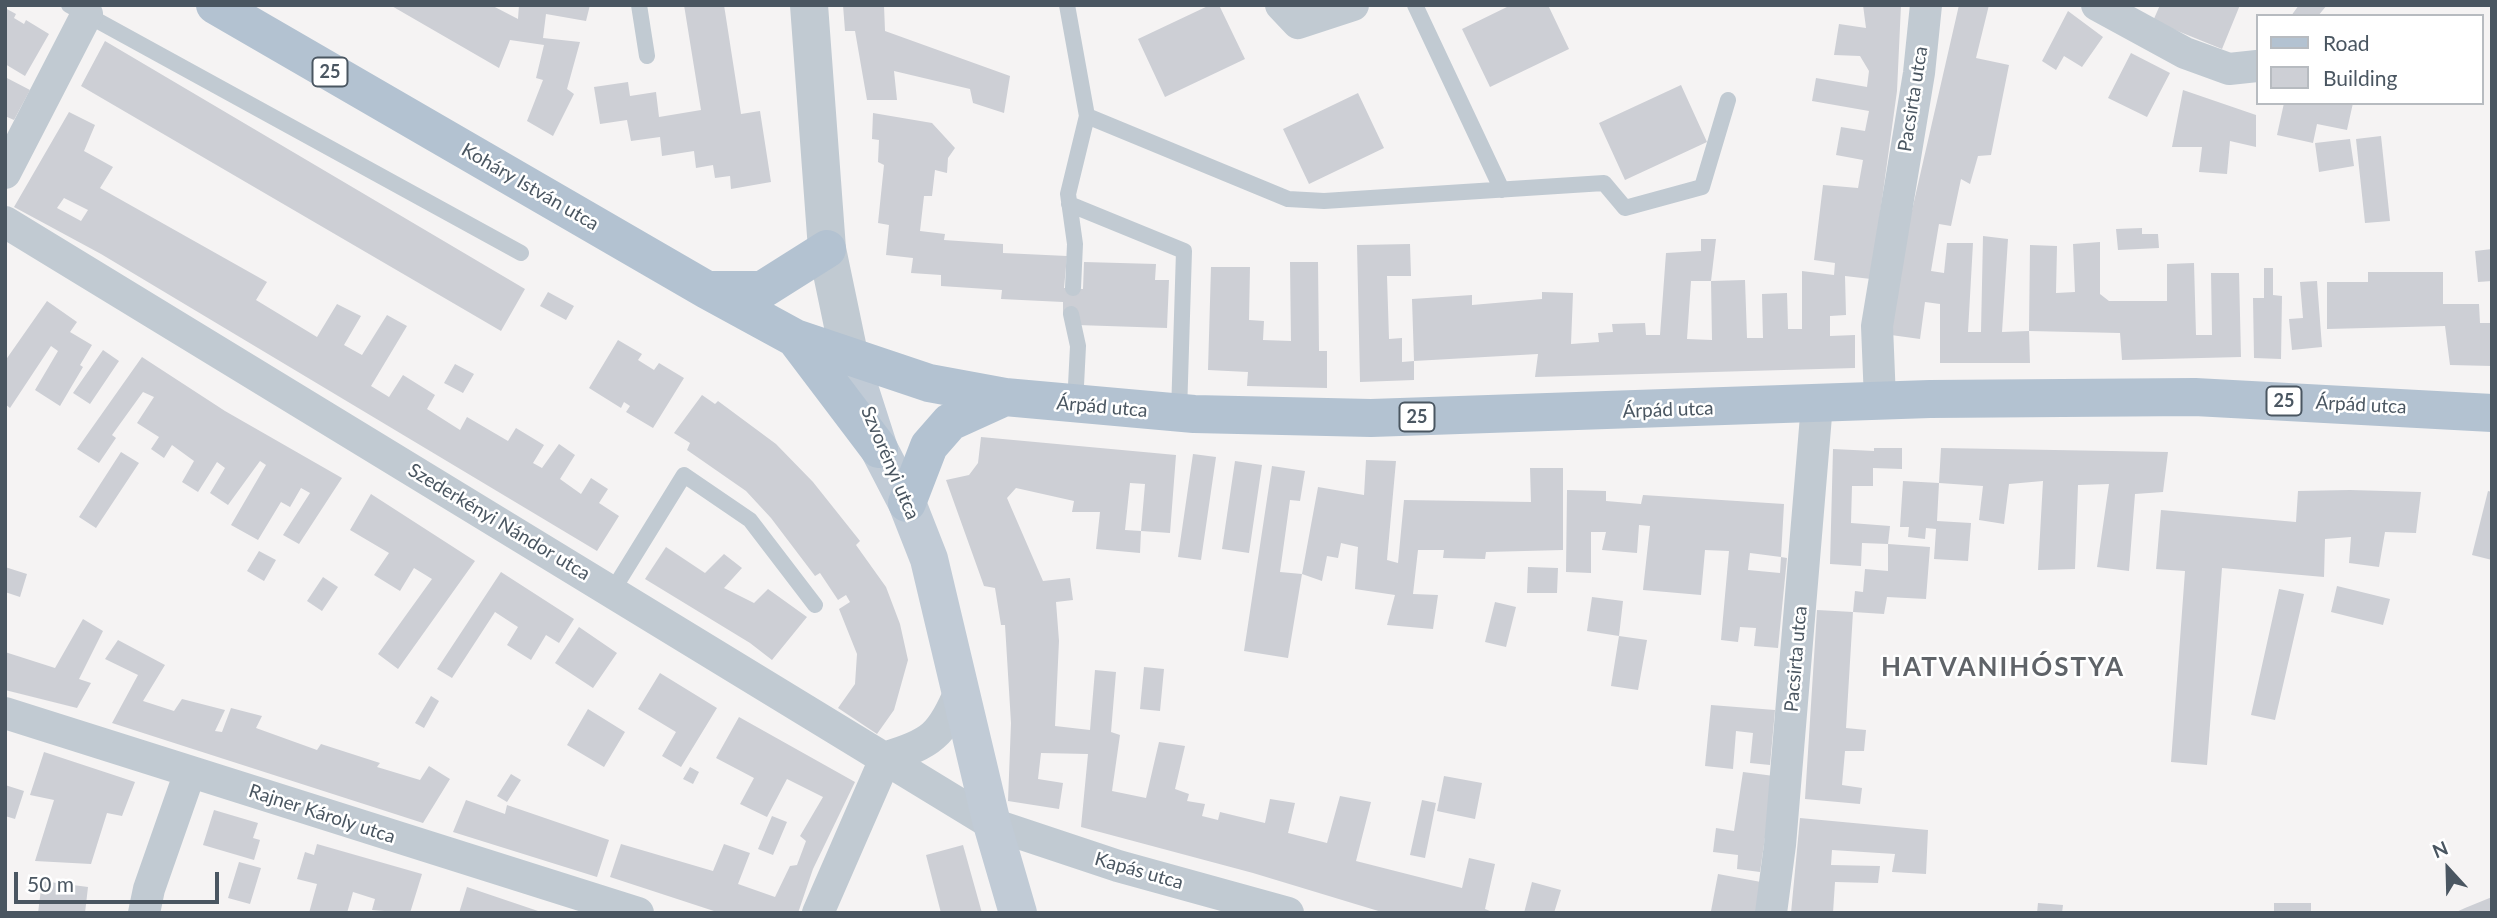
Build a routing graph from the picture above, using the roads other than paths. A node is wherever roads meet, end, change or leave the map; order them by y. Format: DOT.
graph roads {
  1 [pos="215,5"];
  2 [pos="639,5"];
  3 [pos="809,5"];
  4 [pos="1068,5"];
  5 [pos="1280,5"];
  6 [pos="1353,5"];
  7 [pos="1415,5"];
  8 [pos="1926,5"];
  9 [pos="2097,5"];
  10 [pos="78,10"];
  11 [pos="647,57"];
  12 [pos="2256,66"];
  13 [pos="1728,100"];
  14 [pos="1087,116"];
  15 [pos="5,173"];
  16 [pos="1502,190"];
  17 [pos="1069,204"];
  18 [pos="5,222"];
  19 [pos="827,249"];
  20 [pos="521,253"];
  21 [pos="1073,288"];
  22 [pos="707,290"];
  23 [pos="1071,314"];
  24 [pos="795,338"];
  25 [pos="850,359"];
  26 [pos="1005,397"];
  27 [pos="1880,400"];
  28 [pos="1817,404"];
  29 [pos="1075,405"];
  30 [pos="1179,413"];
  31 [pos="2492,413"];
  32 [pos="879,449"];
  33 [pos="907,503"];
  34 [pos="613,590"];
  35 [pos="814,605"];
  36 [pos="960,691"];
  37 [pos="5,713"];
  38 [pos="886,757"];
  39 [pos="190,772"];
  40 [pos="992,824"];
  41 [pos="144,913"];
  42 [pos="638,913"];
  43 [pos="818,913"];
  44 [pos="1018,913"];
  45 [pos="1288,913"];
  46 [pos="1772,913"];
  1 -- 22 [label="main road, Koháry István utca / 25"];
  2 -- 11 [label="lane"];
  3 -- 19 [label="street, Szvorényi utca"];
  4 -- 14 [label="lane"];
  5 -- 6 [label="street"];
  7 -- 16 [label="lane"];
  8 -- 27 [label="street, Pacsirta utca"];
  9 -- 12 [label="street"];
  10 -- 15 [label="street"];
  10 -- 20 [label="lane"];
  13 -- 16 [label="lane"];
  14 -- 16 [label="lane"];
  14 -- 17 [label="lane"];
  17 -- 21 [label="lane"];
  17 -- 30 [label="lane"];
  18 -- 34 [label="street, Szederkényi Nándor utca"];
  19 -- 22 [label="main road"];
  19 -- 25 [label="street, Szvorényi utca"];
  22 -- 24 [label="main road, Koháry István utca / 25"];
  23 -- 29 [label="lane"];
  24 -- 25 [label="main road, Koháry István utca / 25"];
  24 -- 32 [label="main road"];
  25 -- 26 [label="main road, Árpád utca / 25"];
  25 -- 32 [label="main road, Szvorényi utca"];
  26 -- 29 [label="main road, Árpád utca / 25"];
  26 -- 33 [label="main road"];
  27 -- 28 [label="main road, Árpád utca / 25"];
  27 -- 31 [label="main road, Árpád utca / 25"];
  28 -- 30 [label="main road, Árpád utca / 25"];
  28 -- 46 [label="street, Pacsirta utca"];
  29 -- 30 [label="main road, Árpád utca / 25"];
  32 -- 33 [label="main road, Szvorényi utca"];
  33 -- 36 [label="main road, Szvorényi utca"];
  34 -- 35 [label="lane"];
  34 -- 38 [label="street, Szederkényi Nándor utca"];
  36 -- 38 [label="street"];
  36 -- 40 [label="main road, Szvorényi utca"];
  37 -- 39 [label="street, Rajner Károly utca"];
  38 -- 40 [label="street, Szederkényi Nándor utca"];
  38 -- 43 [label="street"];
  39 -- 41 [label="street"];
  39 -- 42 [label="street, Rajner Károly utca"];
  40 -- 44 [label="main road, Szvorényi utca"];
  40 -- 45 [label="street, Kapás utca"];
}
